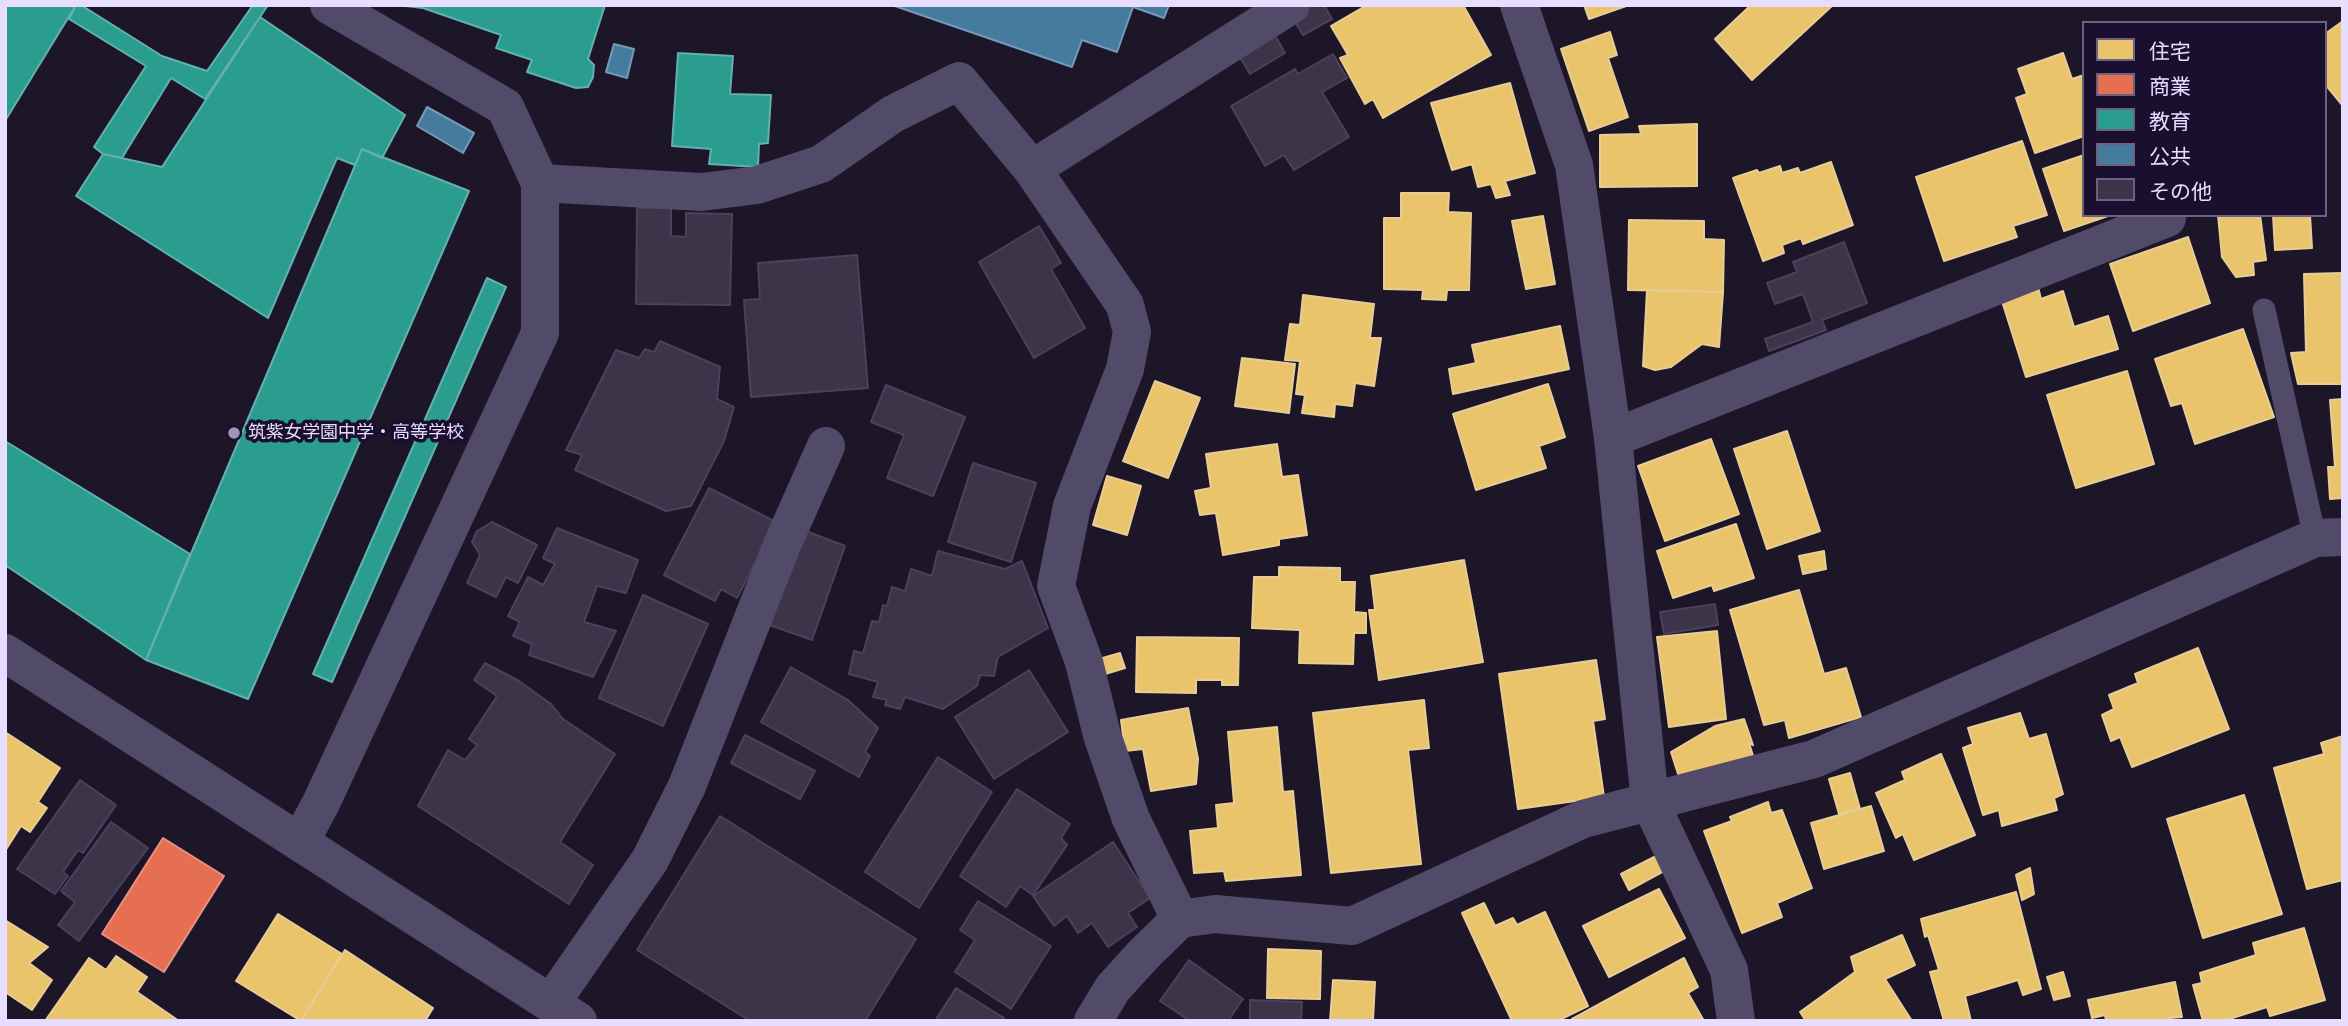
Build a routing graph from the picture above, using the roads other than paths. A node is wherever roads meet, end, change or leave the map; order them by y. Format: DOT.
graph roads {
  1 [pos="329,5"];
  2 [pos="1291,5"];
  3 [pos="1519,5"];
  4 [pos="1032,169"];
  5 [pos="540,183"];
  6 [pos="2167,218"];
  7 [pos="2264,310"];
  8 [pos="1613,438"];
  9 [pos="826,446"];
  10 [pos="2329,538"];
  11 [pos="5,653"];
  12 [pos="1650,802"];
  13 [pos="300,842"];
  14 [pos="1180,919"];
  15 [pos="564,1012"];
  16 [pos="1093,1021"];
  17 [pos="1735,1021"];
  1 -- 5 [label="street"];
  2 -- 4 [label="street"];
  3 -- 8 [label="street"];
  4 -- 5 [label="street"];
  4 -- 14 [label="street"];
  5 -- 13 [label="street"];
  6 -- 8 [label="street"];
  7 -- 10 [label="lane"];
  8 -- 12 [label="street"];
  9 -- 15 [label="street"];
  10 -- 12 [label="street"];
  11 -- 13 [label="street"];
  12 -- 14 [label="street"];
  12 -- 17 [label="street"];
  13 -- 15 [label="street"];
  14 -- 16 [label="street"];
}
